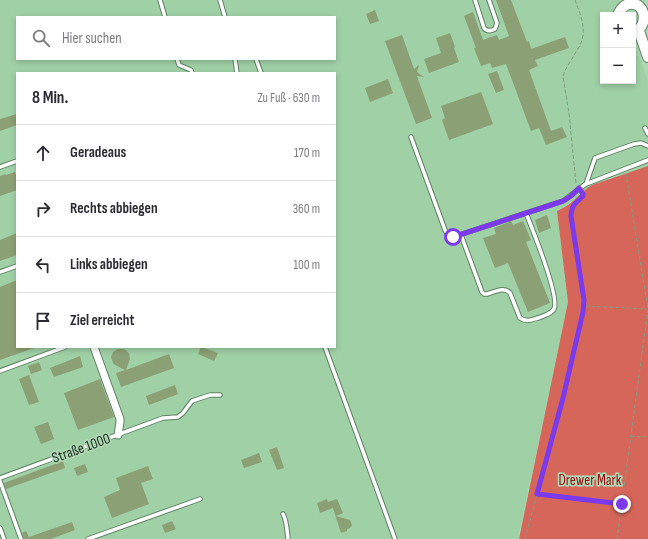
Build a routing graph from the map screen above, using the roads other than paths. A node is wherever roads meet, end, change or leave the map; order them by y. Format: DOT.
graph roads {
  1 [pos="160,0"];
  2 [pos="220,0"];
  3 [pos="475,0"];
  4 [pos="489,0"];
  5 [pos="626,2"];
  6 [pos="647,11"];
  7 [pos="619,12"];
  8 [pos="165,16"];
  9 [pos="225,16"];
  10 [pos="636,32"];
  11 [pos="648,57"];
  12 [pos="177,60"];
  13 [pos="235,60"];
  14 [pos="256,60"];
  15 [pos="192,72"];
  16 [pos="237,72"];
  17 [pos="262,72"];
  18 [pos="646,128"];
  19 [pos="648,134"];
  20 [pos="411,137"];
  21 [pos="648,146"];
  22 [pos="648,160"];
  23 [pos="16,161"];
  24 [pos="0,167"];
  25 [pos="586,184"];
  26 [pos="526,213"];
  27 [pos="461,235"];
  28 [pos="16,266"];
  29 [pos="0,272"];
  30 [pos="62,348"];
  31 [pos="94,348"];
  32 [pos="325,348"];
  33 [pos="0,371"];
  34 [pos="220,395"];
  35 [pos="118,435"];
  36 [pos="0,478"];
  37 [pos="0,481"];
  38 [pos="200,499"];
  39 [pos="283,514"];
  40 [pos="0,528"];
  41 [pos="4,539"];
  42 [pos="21,539"];
  43 [pos="88,539"];
  44 [pos="288,539"];
  45 [pos="395,539"];
  1 -- 8 [label="lane"];
  2 -- 9 [label="lane"];
  3 -- 4 [label="lane"];
  5 -- 6 [label="main road"];
  5 -- 7 [label="main road"];
  6 -- 10 [label="main road"];
  10 -- 11 [label="main road"];
  12 -- 15 [label="lane"];
  13 -- 16 [label="lane"];
  14 -- 17 [label="lane"];
  18 -- 19 [label="lane"];
  20 -- 27 [label="lane"];
  21 -- 25 [label="lane"];
  22 -- 25 [label="lane"];
  23 -- 24 [label="lane"];
  25 -- 26 [label="lane"];
  26 -- 27 [label="lane"];
  26 -- 27 [label="lane"];
  28 -- 29 [label="lane"];
  30 -- 33 [label="lane"];
  31 -- 35 [label="street"];
  32 -- 45 [label="lane"];
  34 -- 35 [label="lane, Straße 1000"];
  35 -- 36 [label="lane, Straße 1000"];
  37 -- 42 [label="lane"];
  38 -- 43 [label="lane"];
  39 -- 44 [label="lane"];
  40 -- 41 [label="lane"];
}
